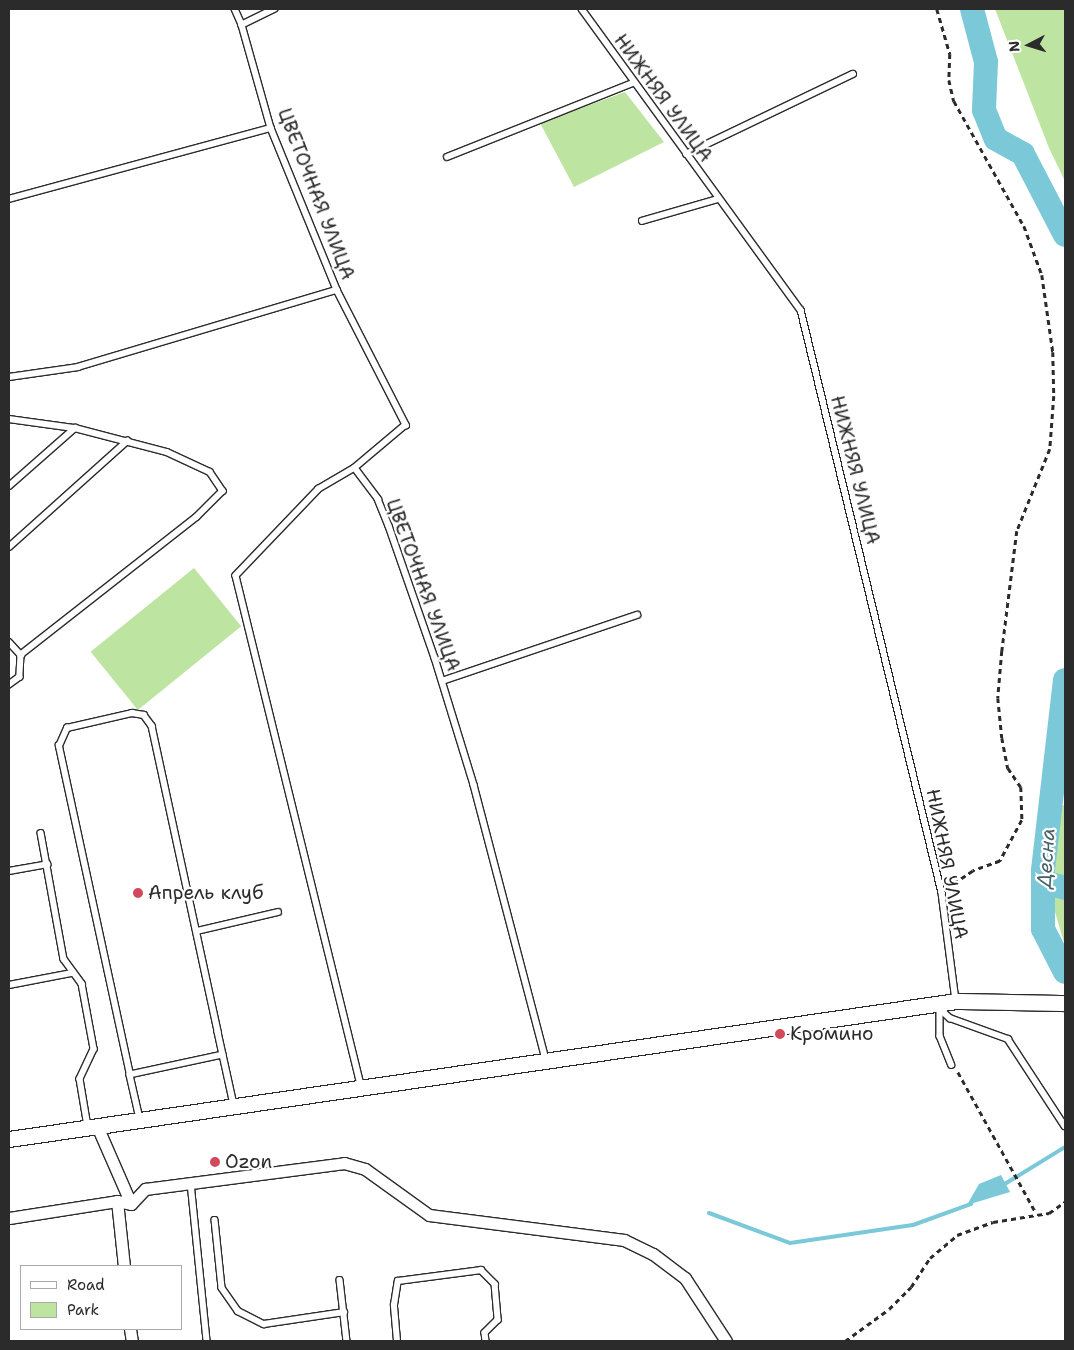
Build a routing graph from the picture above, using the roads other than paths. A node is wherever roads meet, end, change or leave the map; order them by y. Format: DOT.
graph roads {
  1 [pos="235,9"];
  2 [pos="275,9"];
  3 [pos="582,9"];
  4 [pos="242,25"];
  5 [pos="853,74"];
  6 [pos="633,83"];
  7 [pos="271,128"];
  8 [pos="686,154"];
  9 [pos="447,156"];
  10 [pos="9,199"];
  11 [pos="718,200"];
  12 [pos="642,221"];
  13 [pos="337,290"];
  14 [pos="9,377"];
  15 [pos="9,418"];
  16 [pos="75,428"];
  17 [pos="127,441"];
  18 [pos="355,468"];
  19 [pos="9,486"];
  20 [pos="9,547"];
  21 [pos="636,615"];
  22 [pos="9,642"];
  23 [pos="21,655"];
  24 [pos="442,681"];
  25 [pos="9,684"];
  26 [pos="41,833"];
  27 [pos="47,864"];
  28 [pos="9,871"];
  29 [pos="278,912"];
  30 [pos="197,931"];
  31 [pos="72,973"];
  32 [pos="9,985"];
  33 [pos="956,1001"];
  34 [pos="1065,1004"];
  35 [pos="938,1008"];
  36 [pos="223,1054"];
  37 [pos="546,1061"];
  38 [pos="952,1064"];
  39 [pos="130,1075"];
  40 [pos="361,1085"];
  41 [pos="234,1105"];
  42 [pos="140,1119"];
  43 [pos="1065,1126"];
  44 [pos="92,1127"];
  45 [pos="9,1139"];
  46 [pos="191,1183"];
  47 [pos="117,1201"];
  48 [pos="131,1204"];
  49 [pos="9,1218"];
  50 [pos="215,1220"];
  51 [pos="124,1265"];
  52 [pos="340,1280"];
  53 [pos="344,1312"];
  54 [pos="207,1341"];
  55 [pos="347,1341"];
  56 [pos="397,1341"];
  57 [pos="486,1341"];
  58 [pos="726,1341"];
  1 -- 4 [label="lane, ЦВЕТОЧНАЯ УЛИЦА"];
  2 -- 4 [label="lane"];
  3 -- 6 [label="lane, НИЖНЯЯ УЛИЦА"];
  4 -- 7 [label="lane, ЦВЕТОЧНАЯ УЛИЦА"];
  5 -- 8 [label="lane"];
  6 -- 8 [label="lane, НИЖНЯЯ УЛИЦА"];
  6 -- 9 [label="lane"];
  7 -- 10 [label="lane"];
  7 -- 13 [label="lane, ЦВЕТОЧНАЯ УЛИЦА"];
  8 -- 11 [label="lane, НИЖНЯЯ УЛИЦА"];
  11 -- 12 [label="lane"];
  11 -- 33 [label="lane, НИЖНЯЯ УЛИЦА"];
  13 -- 14 [label="lane"];
  13 -- 18 [label="lane, ЦВЕТОЧНАЯ УЛИЦА"];
  15 -- 16 [label="lane"];
  16 -- 17 [label="lane"];
  16 -- 19 [label="lane"];
  17 -- 20 [label="lane"];
  17 -- 23 [label="lane"];
  18 -- 24 [label="lane, ЦВЕТОЧНАЯ УЛИЦА"];
  18 -- 40 [label="lane"];
  21 -- 24 [label="lane"];
  22 -- 23 [label="lane"];
  23 -- 25 [label="lane"];
  24 -- 37 [label="lane, ЦВЕТОЧНАЯ УЛИЦА"];
  26 -- 27 [label="lane"];
  27 -- 28 [label="lane"];
  27 -- 31 [label="lane"];
  29 -- 30 [label="lane"];
  30 -- 36 [label="lane"];
  30 -- 39 [label="lane"];
  31 -- 32 [label="lane"];
  31 -- 44 [label="lane"];
  33 -- 34 [label="street"];
  33 -- 35 [label="street"];
  35 -- 37 [label="street"];
  35 -- 38 [label="lane"];
  35 -- 43 [label="lane"];
  36 -- 39 [label="lane"];
  36 -- 41 [label="lane"];
  37 -- 40 [label="street"];
  39 -- 42 [label="lane"];
  40 -- 41 [label="street"];
  41 -- 42 [label="street"];
  42 -- 44 [label="street"];
  44 -- 45 [label="street"];
  44 -- 48 [label="street"];
  46 -- 48 [label="street"];
  46 -- 54 [label="lane"];
  46 -- 58 [label="street"];
  47 -- 48 [label="street"];
  47 -- 49 [label="street"];
  47 -- 51 [label="street"];
  50 -- 53 [label="lane"];
  52 -- 53 [label="lane"];
  53 -- 55 [label="lane"];
  56 -- 57 [label="lane"];
}
